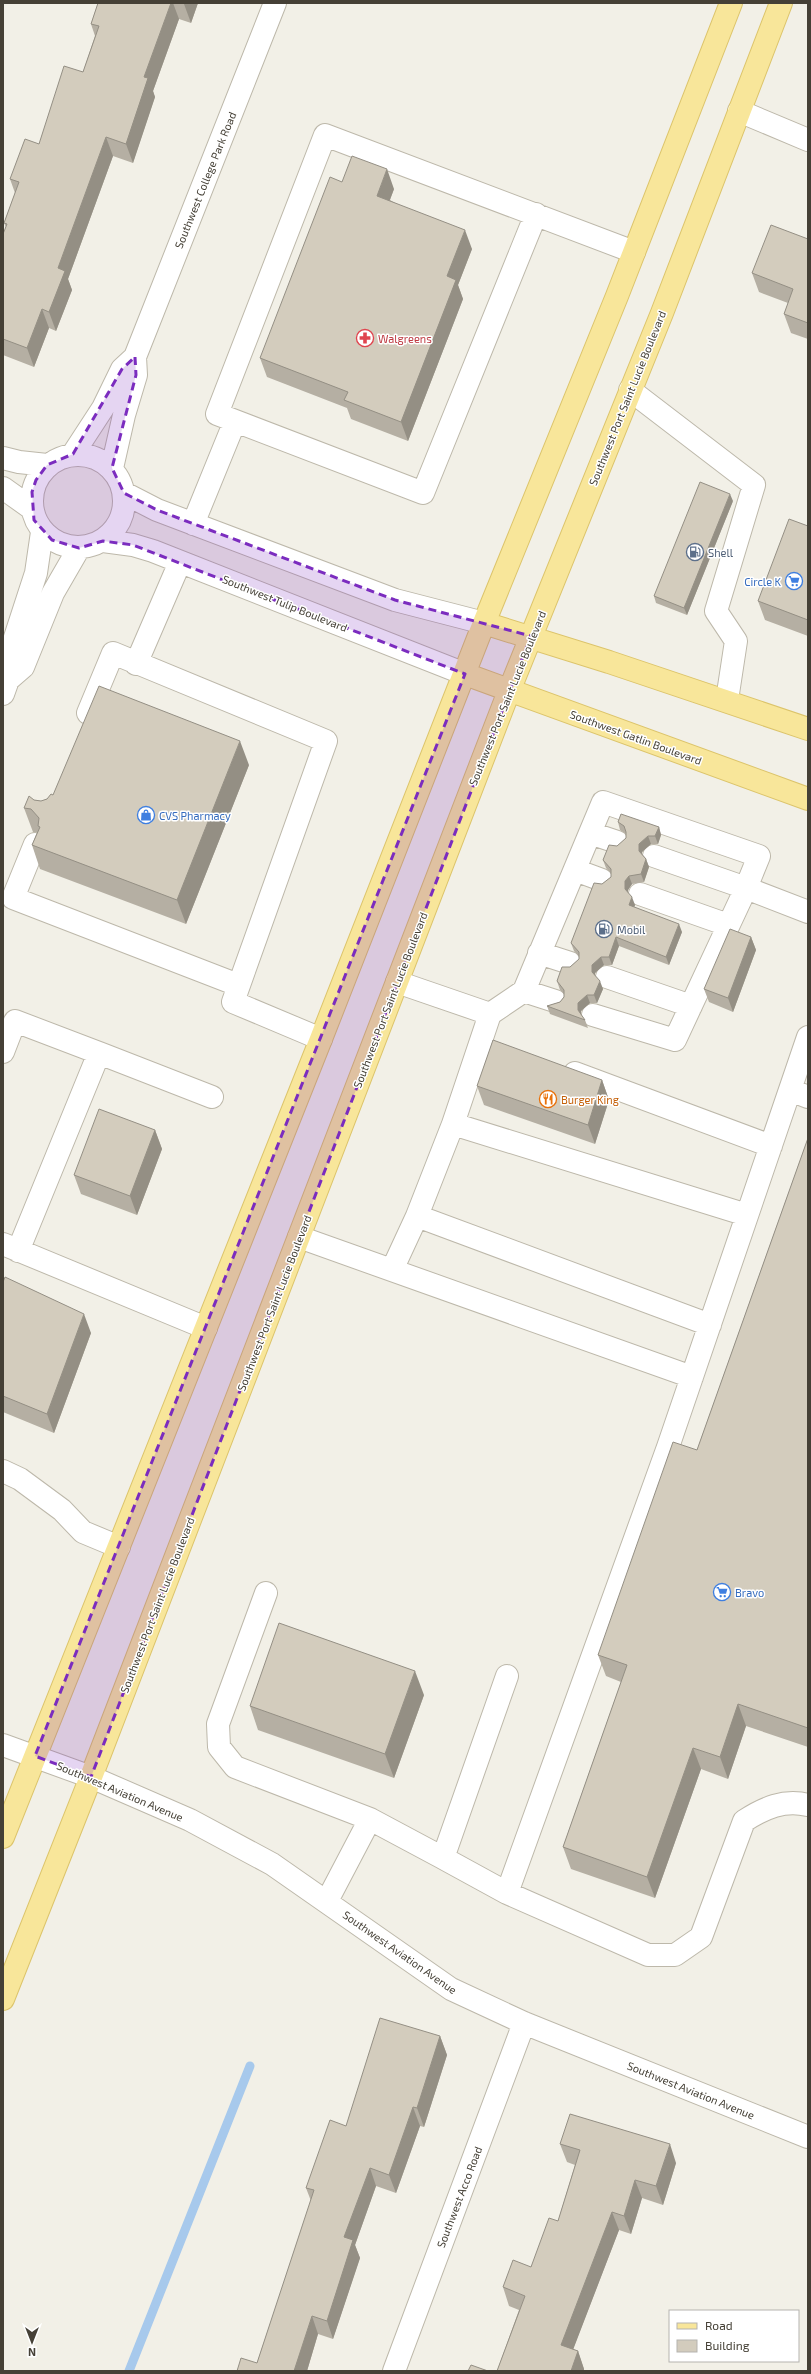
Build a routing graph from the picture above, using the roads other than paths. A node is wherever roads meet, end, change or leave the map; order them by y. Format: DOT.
graph roads {
  1 [pos="275,3"];
  2 [pos="731,3"];
  3 [pos="780,3"];
  4 [pos="739,111"];
  5 [pos="808,140"];
  6 [pos="536,214"];
  7 [pos="634,252"];
  8 [pos="135,357"];
  9 [pos="630,390"];
  10 [pos="235,421"];
  11 [pos="73,454"];
  12 [pos="3,458"];
  13 [pos="47,465"];
  14 [pos="112,468"];
  15 [pos="3,488"];
  16 [pos="124,493"];
  17 [pos="31,508"];
  18 [pos="193,524"];
  19 [pos="42,532"];
  20 [pos="103,541"];
  21 [pos="79,548"];
  22 [pos="180,562"];
  23 [pos="484,623"];
  24 [pos="531,636"];
  25 [pos="136,664"];
  26 [pos="465,674"];
  27 [pos="6,687"];
  28 [pos="509,691"];
  29 [pos="727,700"];
  30 [pos="808,729"];
  31 [pos="80,733"];
  32 [pos="808,799"];
  33 [pos="590,833"];
  34 [pos="617,842"];
  35 [pos="35,844"];
  36 [pos="654,856"];
  37 [pos="575,870"];
  38 [pos="602,880"];
  39 [pos="746,888"];
  40 [pos="640,894"];
  41 [pos="808,912"];
  42 [pos="728,925"];
  43 [pos="539,953"];
  44 [pos="570,963"];
  45 [pos="607,977"];
  46 [pos="397,982"];
  47 [pos="238,985"];
  48 [pos="524,991"];
  49 [pos="555,1001"];
  50 [pos="691,1006"];
  51 [pos="490,1014"];
  52 [pos="593,1015"];
  53 [pos="808,1038"];
  54 [pos="482,1039"];
  55 [pos="321,1040"];
  56 [pos="504,1047"];
  57 [pos="3,1052"];
  58 [pos="99,1053"];
  59 [pos="556,1066"];
  60 [pos="799,1094"];
  61 [pos="212,1097"];
  62 [pos="453,1124"];
  63 [pos="771,1146"];
  64 [pos="747,1215"];
  65 [pos="417,1216"];
  66 [pos="299,1237"];
  67 [pos="11,1247"];
  68 [pos="392,1270"];
  69 [pos="710,1325"];
  70 [pos="206,1328"];
  71 [pos="692,1377"];
  72 [pos="3,1471"];
  73 [pos="119,1547"];
  74 [pos="266,1593"];
  75 [pos="508,1676"];
  76 [pos="3,1745"];
  77 [pos="35,1756"];
  78 [pos="91,1777"];
  79 [pos="808,1805"];
  80 [pos="370,1819"];
  81 [pos="3,1836"];
  82 [pos="443,1858"];
  83 [pos="507,1893"];
  84 [pos="327,1901"];
  85 [pos="3,1999"];
  86 [pos="524,2023"];
  87 [pos="808,2137"];
  88 [pos="394,2371"];
  1 -- 8 [label="street, Southwest College Park Road"];
  2 -- 7 [label="main road"];
  3 -- 4 [label="main road, Southwest Port Saint Lucie Boulevard"];
  4 -- 5 [label="street"];
  4 -- 9 [label="main road, Southwest Port Saint Lucie Boulevard"];
  6 -- 7 [label="street"];
  6 -- 10 [label="street"];
  6 -- 10 [label="street"];
  7 -- 23 [label="main road"];
  8 -- 11 [label="street, Southwest College Park Road"];
  8 -- 14 [label="street, Southwest College Park Road"];
  9 -- 24 [label="main road, Southwest Port Saint Lucie Boulevard"];
  9 -- 29 [label="street"];
  10 -- 18 [label="street"];
  11 -- 13 [label="street"];
  11 -- 14 [label="street"];
  12 -- 13 [label="street"];
  13 -- 17 [label="street"];
  14 -- 16 [label="street"];
  15 -- 17 [label="street"];
  16 -- 18 [label="street"];
  16 -- 20 [label="street"];
  17 -- 19 [label="street"];
  18 -- 23 [label="street"];
  19 -- 21 [label="street"];
  19 -- 27 [label="street"];
  20 -- 21 [label="street"];
  20 -- 22 [label="street, Southwest Tulip Boulevard"];
  21 -- 27 [label="street"];
  22 -- 25 [label="street"];
  22 -- 26 [label="street, Southwest Tulip Boulevard"];
  23 -- 24 [label="main road"];
  23 -- 26 [label="main road"];
  24 -- 28 [label="main road, Southwest Port Saint Lucie Boulevard"];
  24 -- 29 [label="main road"];
  25 -- 31 [label="street"];
  25 -- 47 [label="street"];
  26 -- 28 [label="main road, Southwest Gatlin Boulevard"];
  26 -- 55 [label="main road"];
  28 -- 32 [label="main road, Southwest Gatlin Boulevard"];
  28 -- 46 [label="main road, Southwest Port Saint Lucie Boulevard"];
  29 -- 30 [label="main road"];
  33 -- 34 [label="street"];
  33 -- 37 [label="street"];
  33 -- 39 [label="street"];
  35 -- 47 [label="street"];
  36 -- 39 [label="street"];
  37 -- 38 [label="street"];
  37 -- 43 [label="street"];
  39 -- 41 [label="street"];
  39 -- 42 [label="street"];
  40 -- 42 [label="street"];
  42 -- 50 [label="street"];
  43 -- 44 [label="street"];
  43 -- 48 [label="street"];
  45 -- 50 [label="street"];
  46 -- 51 [label="street"];
  46 -- 66 [label="main road, Southwest Port Saint Lucie Boulevard"];
  47 -- 55 [label="street"];
  48 -- 49 [label="street"];
  48 -- 51 [label="street"];
  50 -- 52 [label="street"];
  51 -- 54 [label="street"];
  53 -- 60 [label="street"];
  54 -- 56 [label="street"];
  54 -- 62 [label="street"];
  55 -- 70 [label="main road"];
  57 -- 58 [label="street"];
  58 -- 61 [label="street"];
  58 -- 67 [label="street"];
  59 -- 63 [label="street"];
  60 -- 63 [label="street"];
  62 -- 64 [label="street"];
  62 -- 65 [label="street"];
  63 -- 64 [label="street"];
  64 -- 69 [label="street"];
  65 -- 68 [label="street"];
  65 -- 69 [label="street"];
  66 -- 68 [label="street"];
  66 -- 78 [label="main road, Southwest Port Saint Lucie Boulevard"];
  67 -- 70 [label="street"];
  68 -- 71 [label="street"];
  69 -- 71 [label="street"];
  70 -- 73 [label="main road"];
  71 -- 83 [label="street"];
  72 -- 73 [label="street"];
  73 -- 77 [label="main road"];
  74 -- 80 [label="street"];
  75 -- 82 [label="street"];
  76 -- 77 [label="street, Southwest Aviation Avenue"];
  77 -- 78 [label="street, Southwest Aviation Avenue"];
  77 -- 81 [label="main road"];
  78 -- 84 [label="street, Southwest Aviation Avenue"];
  78 -- 85 [label="main road, Southwest Port Saint Lucie Boulevard"];
  79 -- 83 [label="street"];
  80 -- 82 [label="street"];
  80 -- 84 [label="street"];
  82 -- 83 [label="street"];
  84 -- 86 [label="street, Southwest Aviation Avenue"];
  86 -- 87 [label="street, Southwest Aviation Avenue"];
  86 -- 88 [label="street, Southwest Acco Road"];
}
